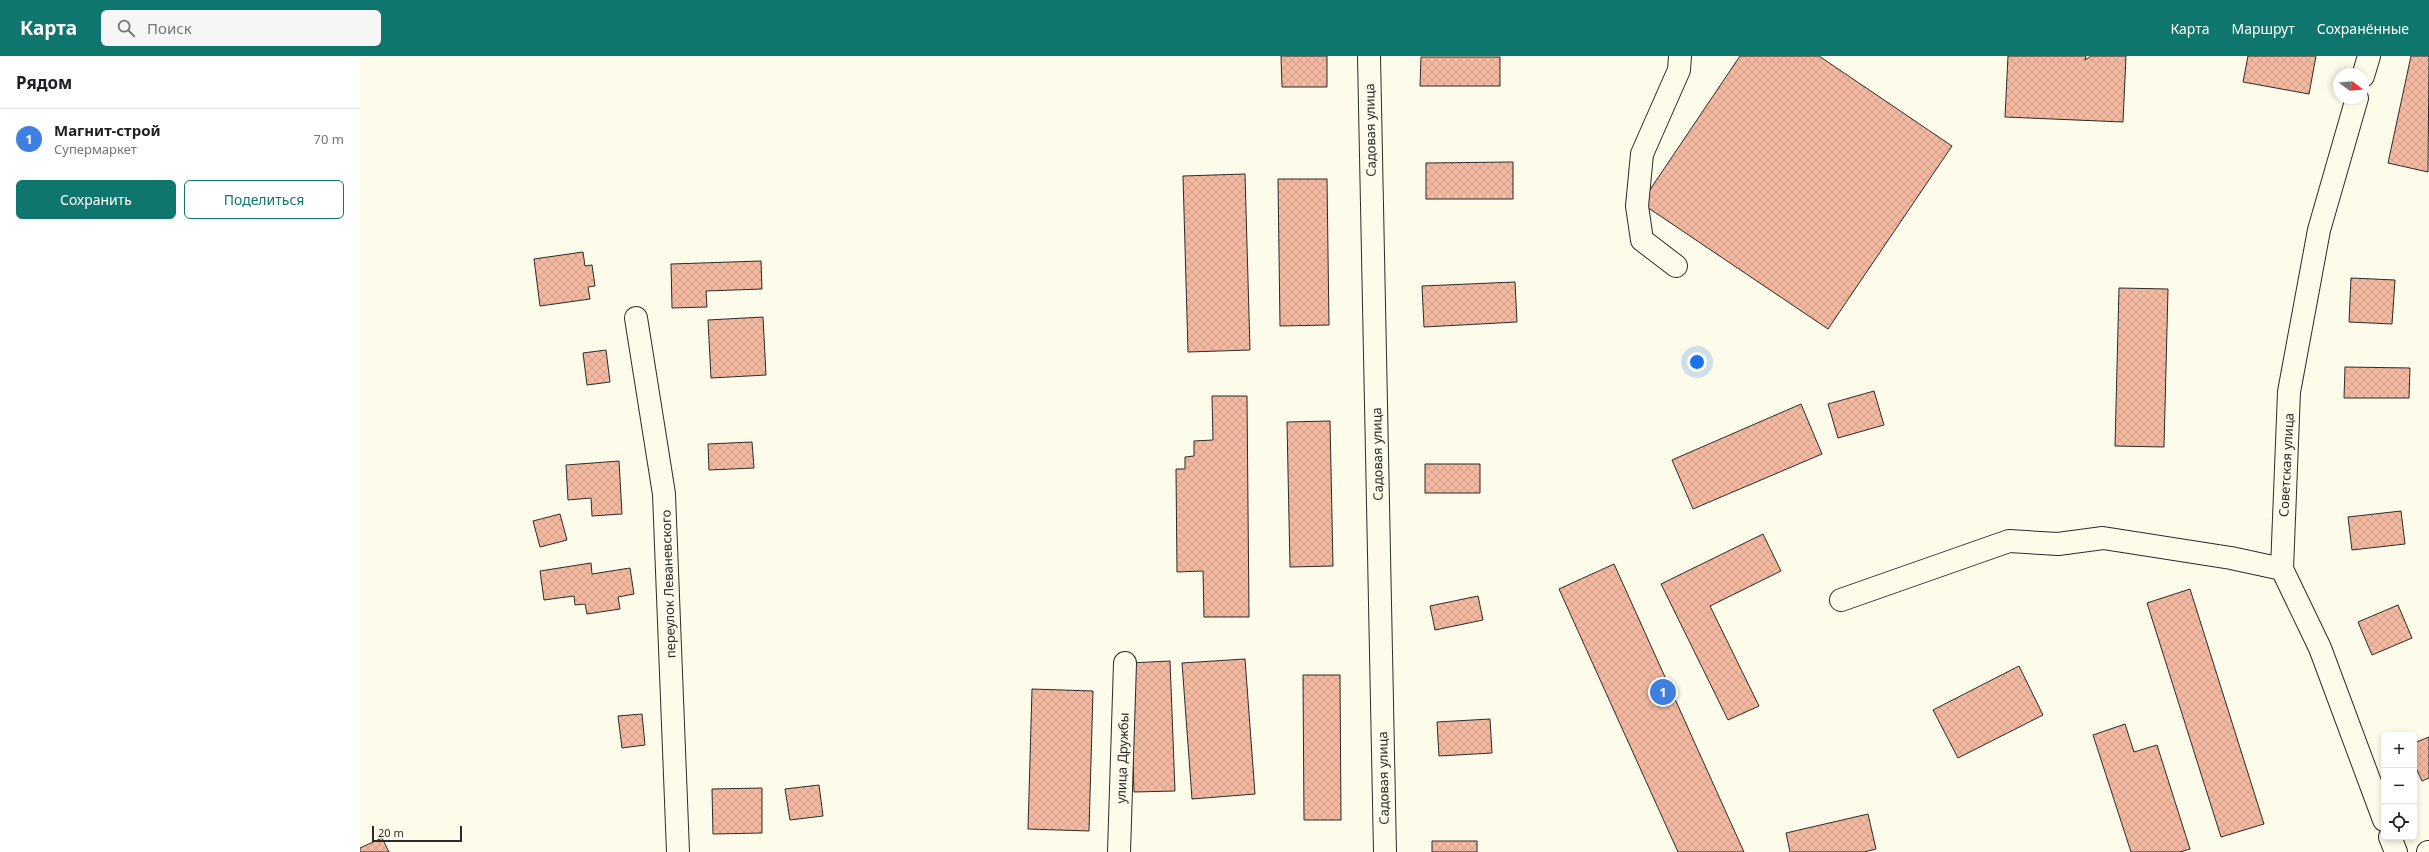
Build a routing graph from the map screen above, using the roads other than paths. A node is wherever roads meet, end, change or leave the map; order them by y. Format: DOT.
graph roads {
  1 [pos="1369,56"];
  2 [pos="1680,56"];
  3 [pos="2369,56"];
  4 [pos="2365,68"];
  5 [pos="2355,104"];
  6 [pos="1676,266"];
  7 [pos="636,318"];
  8 [pos="2282,569"];
  9 [pos="1841,600"];
  10 [pos="1125,663"];
  11 [pos="2381,812"];
  12 [pos="2391,840"];
  13 [pos="678,852"];
  14 [pos="1120,852"];
  15 [pos="1385,852"];
  16 [pos="2396,852"];
  1 -- 15 [label="street, Садовая улица"];
  2 -- 6 [label="street"];
  3 -- 4 [label="street"];
  5 -- 8 [label="street, Советская улица"];
  7 -- 13 [label="street, переулок Леваневского"];
  8 -- 9 [label="street"];
  8 -- 11 [label="street, Советская улица"];
  10 -- 14 [label="street, улица Дружбы"];
  12 -- 16 [label="street"];
}
